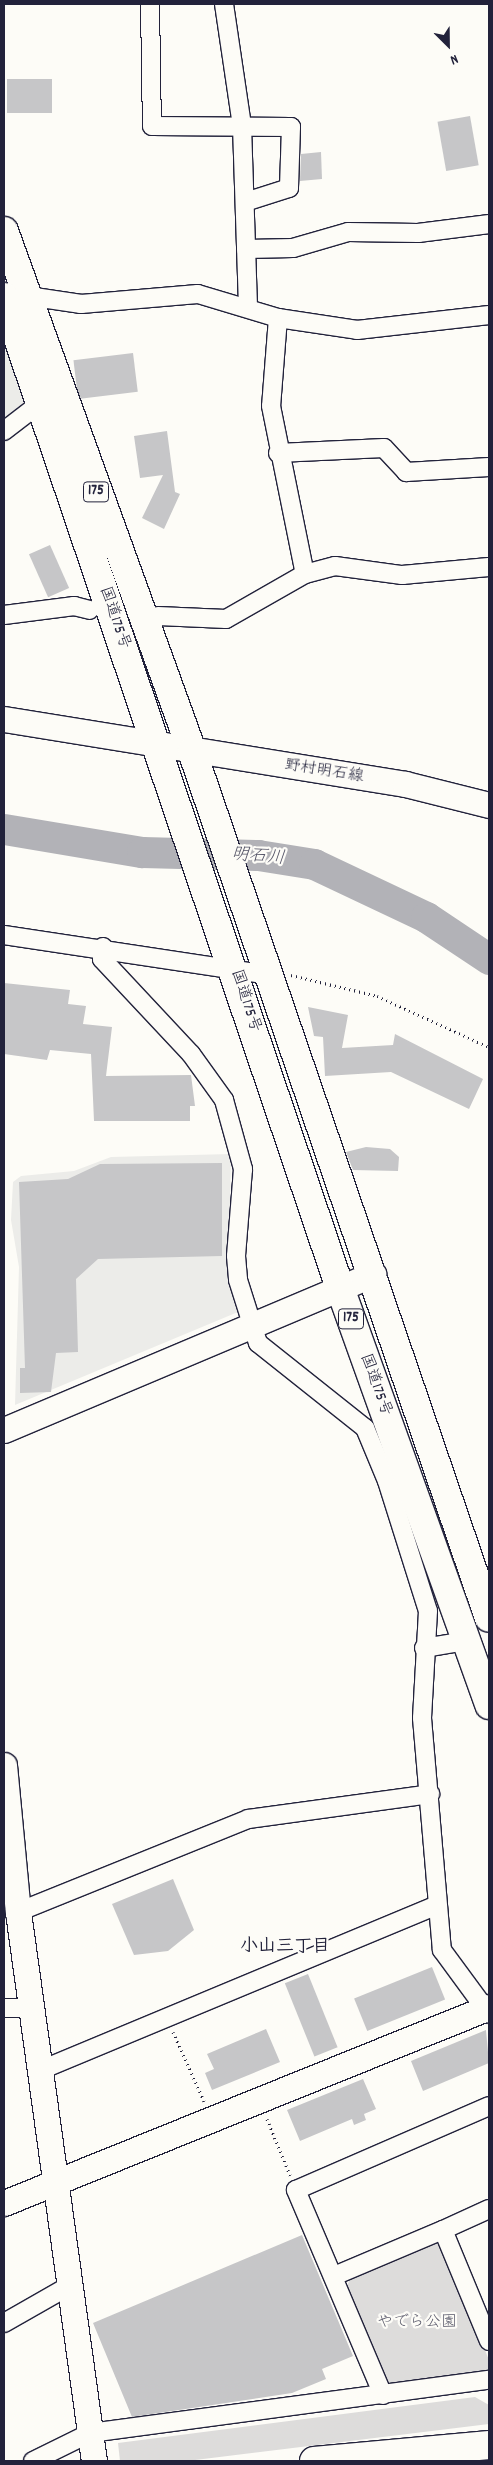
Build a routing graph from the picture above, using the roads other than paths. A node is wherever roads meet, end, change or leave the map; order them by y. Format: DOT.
graph roads {
  1 [pos="150,4"];
  2 [pos="224,4"];
  3 [pos="242,126"];
  4 [pos="244,202"];
  5 [pos="489,224"];
  6 [pos="4,231"];
  7 [pos="246,249"];
  8 [pos="12,295"];
  9 [pos="248,307"];
  10 [pos="489,315"];
  11 [pos="278,318"];
  12 [pos="39,404"];
  13 [pos="4,431"];
  14 [pos="278,453"];
  15 [pos="489,467"];
  16 [pos="489,567"];
  17 [pos="305,574"];
  18 [pos="90,610"];
  19 [pos="4,615"];
  20 [pos="158,616"];
  21 [pos="4,719"];
  22 [pos="158,743"];
  23 [pos="192,751"];
  24 [pos="489,805"];
  25 [pos="4,934"];
  26 [pos="103,947"];
  27 [pos="235,970"];
  28 [pos="270,975"];
  29 [pos="373,1274"];
  30 [pos="340,1288"];
  31 [pos="253,1326"];
  32 [pos="4,1430"];
  33 [pos="398,1478"];
  34 [pos="489,1618"];
  35 [pos="466,1641"];
  36 [pos="424,1648"];
  37 [pos="489,1705"];
  38 [pos="4,1765"];
  39 [pos="430,1794"];
  40 [pos="435,1906"];
  41 [pos="18,1912"];
  42 [pos="4,2008"];
  43 [pos="33,2008"];
  44 [pos="488,2010"];
  45 [pos="41,2070"];
  46 [pos="489,2106"];
  47 [pos="55,2184"];
  48 [pos="4,2203"];
  49 [pos="489,2210"];
  50 [pos="443,2230"];
  51 [pos="334,2276"];
  52 [pos="67,2287"];
  53 [pos="481,2302"];
  54 [pos="4,2323"];
  55 [pos="489,2341"];
  56 [pos="489,2380"];
  57 [pos="383,2395"];
  58 [pos="90,2432"];
  59 [pos="489,2445"];
  60 [pos="32,2461"];
  61 [pos="94,2461"];
  62 [pos="314,2461"];
  1 -- 3 [label="street"];
  2 -- 3 [label="street"];
  3 -- 4 [label="street"];
  3 -- 4 [label="street"];
  4 -- 7 [label="street"];
  5 -- 7 [label="street"];
  6 -- 8 [label="highway, 国道175号 / 175"];
  7 -- 9 [label="street"];
  8 -- 9 [label="street"];
  8 -- 12 [label="highway, 国道175号 / 175"];
  8 -- 23 [label="highway, 国道175号 / 175"];
  9 -- 11 [label="street"];
  10 -- 11 [label="street"];
  11 -- 14 [label="street"];
  12 -- 13 [label="street"];
  12 -- 22 [label="highway, 国道175号 / 175"];
  14 -- 15 [label="street"];
  14 -- 17 [label="street"];
  16 -- 17 [label="street"];
  17 -- 20 [label="street"];
  18 -- 19 [label="street"];
  21 -- 22 [label="street, 野村明石線"];
  22 -- 23 [label="street, 野村明石線"];
  22 -- 27 [label="highway, 国道175号 / 175"];
  23 -- 24 [label="street, 野村明石線"];
  23 -- 28 [label="highway, 国道175号 / 175"];
  25 -- 26 [label="street"];
  26 -- 27 [label="street"];
  26 -- 31 [label="street"];
  27 -- 28 [label="street"];
  27 -- 30 [label="highway, 国道175号 / 175"];
  28 -- 29 [label="highway, 国道175号 / 175"];
  29 -- 30 [label="street"];
  29 -- 34 [label="highway, 国道175号 / 175"];
  30 -- 31 [label="street"];
  30 -- 33 [label="highway, 国道175号 / 175"];
  31 -- 32 [label="street"];
  31 -- 33 [label="street"];
  33 -- 35 [label="highway, 国道175号 / 175"];
  33 -- 36 [label="street"];
  35 -- 36 [label="street"];
  35 -- 37 [label="highway, 国道175号 / 175"];
  36 -- 39 [label="street"];
  38 -- 41 [label="street"];
  39 -- 40 [label="street"];
  39 -- 41 [label="street"];
  40 -- 44 [label="street"];
  40 -- 45 [label="street"];
  41 -- 43 [label="street"];
  42 -- 43 [label="street"];
  43 -- 45 [label="street"];
  44 -- 47 [label="street"];
  45 -- 47 [label="street"];
  46 -- 51 [label="street"];
  47 -- 48 [label="street"];
  47 -- 52 [label="street"];
  49 -- 50 [label="street"];
  50 -- 51 [label="street"];
  50 -- 53 [label="street"];
  51 -- 57 [label="street"];
  52 -- 54 [label="street"];
  52 -- 58 [label="street"];
  53 -- 55 [label="street"];
  56 -- 57 [label="street"];
  57 -- 58 [label="street"];
  58 -- 60 [label="street"];
  58 -- 61 [label="street"];
  59 -- 62 [label="highway"];
}
